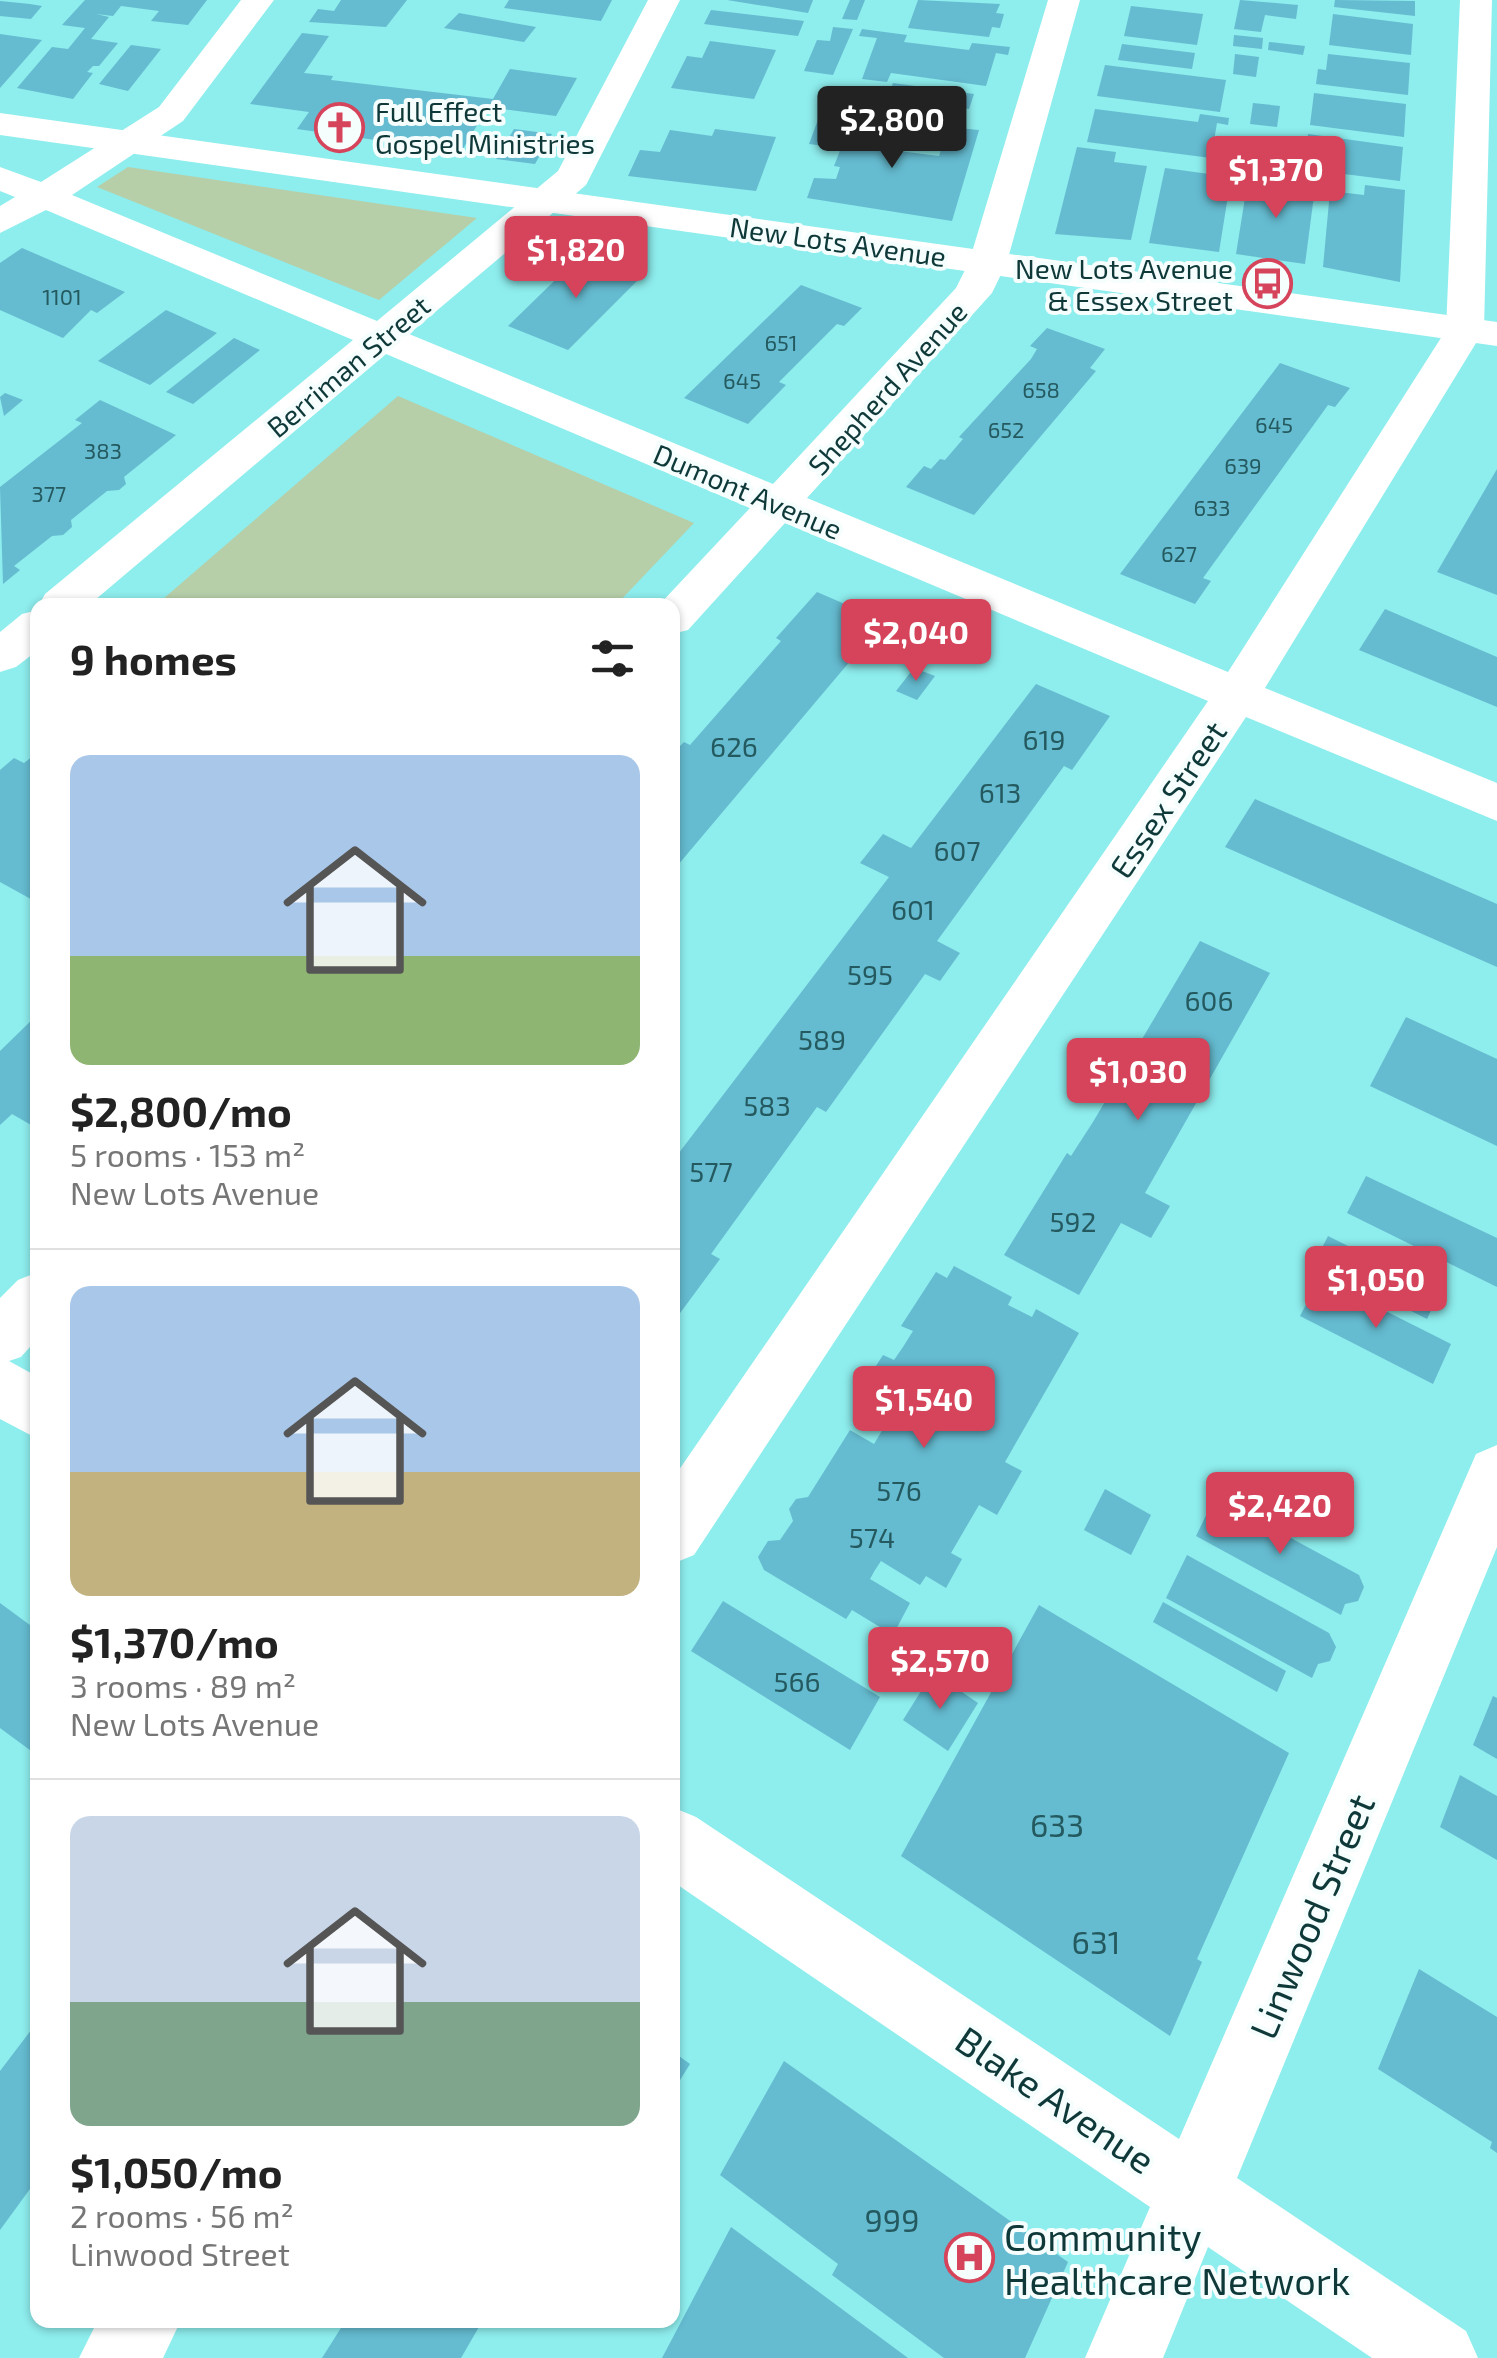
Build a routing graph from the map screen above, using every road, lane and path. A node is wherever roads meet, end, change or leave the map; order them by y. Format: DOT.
graph roads {
  1 [pos="258,0"];
  2 [pos="664,0"];
  3 [pos="1064,0"];
  4 [pos="1476,0"];
  5 [pos="0,124"];
  6 [pos="134,142"];
  7 [pos="0,178"];
  8 [pos="40,194"];
  9 [pos="544,200"];
  10 [pos="0,222"];
  11 [pos="988,262"];
  12 [pos="1481,332"];
  13 [pos="382,338"];
  14 [pos="780,504"];
  15 [pos="69,598"];
  16 [pos="680,611"];
  17 [pos="30,632"];
  18 [pos="0,656"];
  19 [pos="1237,695"];
  20 [pos="1497,802"];
  21 [pos="30,1306"];
  22 [pos="0,1338"];
  23 [pos="0,1386"];
  24 [pos="30,1406"];
  25 [pos="1497,1474"];
  26 [pos="680,1522"];
  27 [pos="680,1846"];
  28 [pos="1194,2192"];
  29 [pos="138,2328"];
  30 [pos="118,2358"];
  31 [pos="1124,2358"];
  32 [pos="1440,2358"];
  1 -- 6 [label="street"];
  2 -- 9 [label="street, Berriman Street"];
  3 -- 11 [label="street, Shepherd Avenue"];
  4 -- 12 [label="street"];
  5 -- 6 [label="street, New Lots Avenue"];
  6 -- 8 [label="street"];
  6 -- 9 [label="street, New Lots Avenue"];
  7 -- 8 [label="street, Dumont Avenue"];
  8 -- 10 [label="street"];
  8 -- 13 [label="street, Dumont Avenue"];
  9 -- 11 [label="street, New Lots Avenue"];
  9 -- 13 [label="street, Berriman Street"];
  11 -- 12 [label="street, New Lots Avenue"];
  11 -- 14 [label="street, Shepherd Avenue"];
  12 -- 19 [label="street, Essex Street"];
  13 -- 14 [label="street, Dumont Avenue"];
  13 -- 15 [label="street, Berriman Street"];
  14 -- 16 [label="street, Shepherd Avenue"];
  14 -- 19 [label="street, Dumont Avenue"];
  17 -- 18 [label="street"];
  19 -- 20 [label="street, Dumont Avenue"];
  19 -- 26 [label="street, Essex Street"];
  21 -- 22 [label="street"];
  23 -- 24 [label="street"];
  25 -- 28 [label="street, Linwood Street"];
  27 -- 28 [label="street, Blake Avenue"];
  28 -- 31 [label="street, Linwood Street"];
  28 -- 32 [label="street, Blake Avenue"];
  29 -- 30 [label="street"];
}
